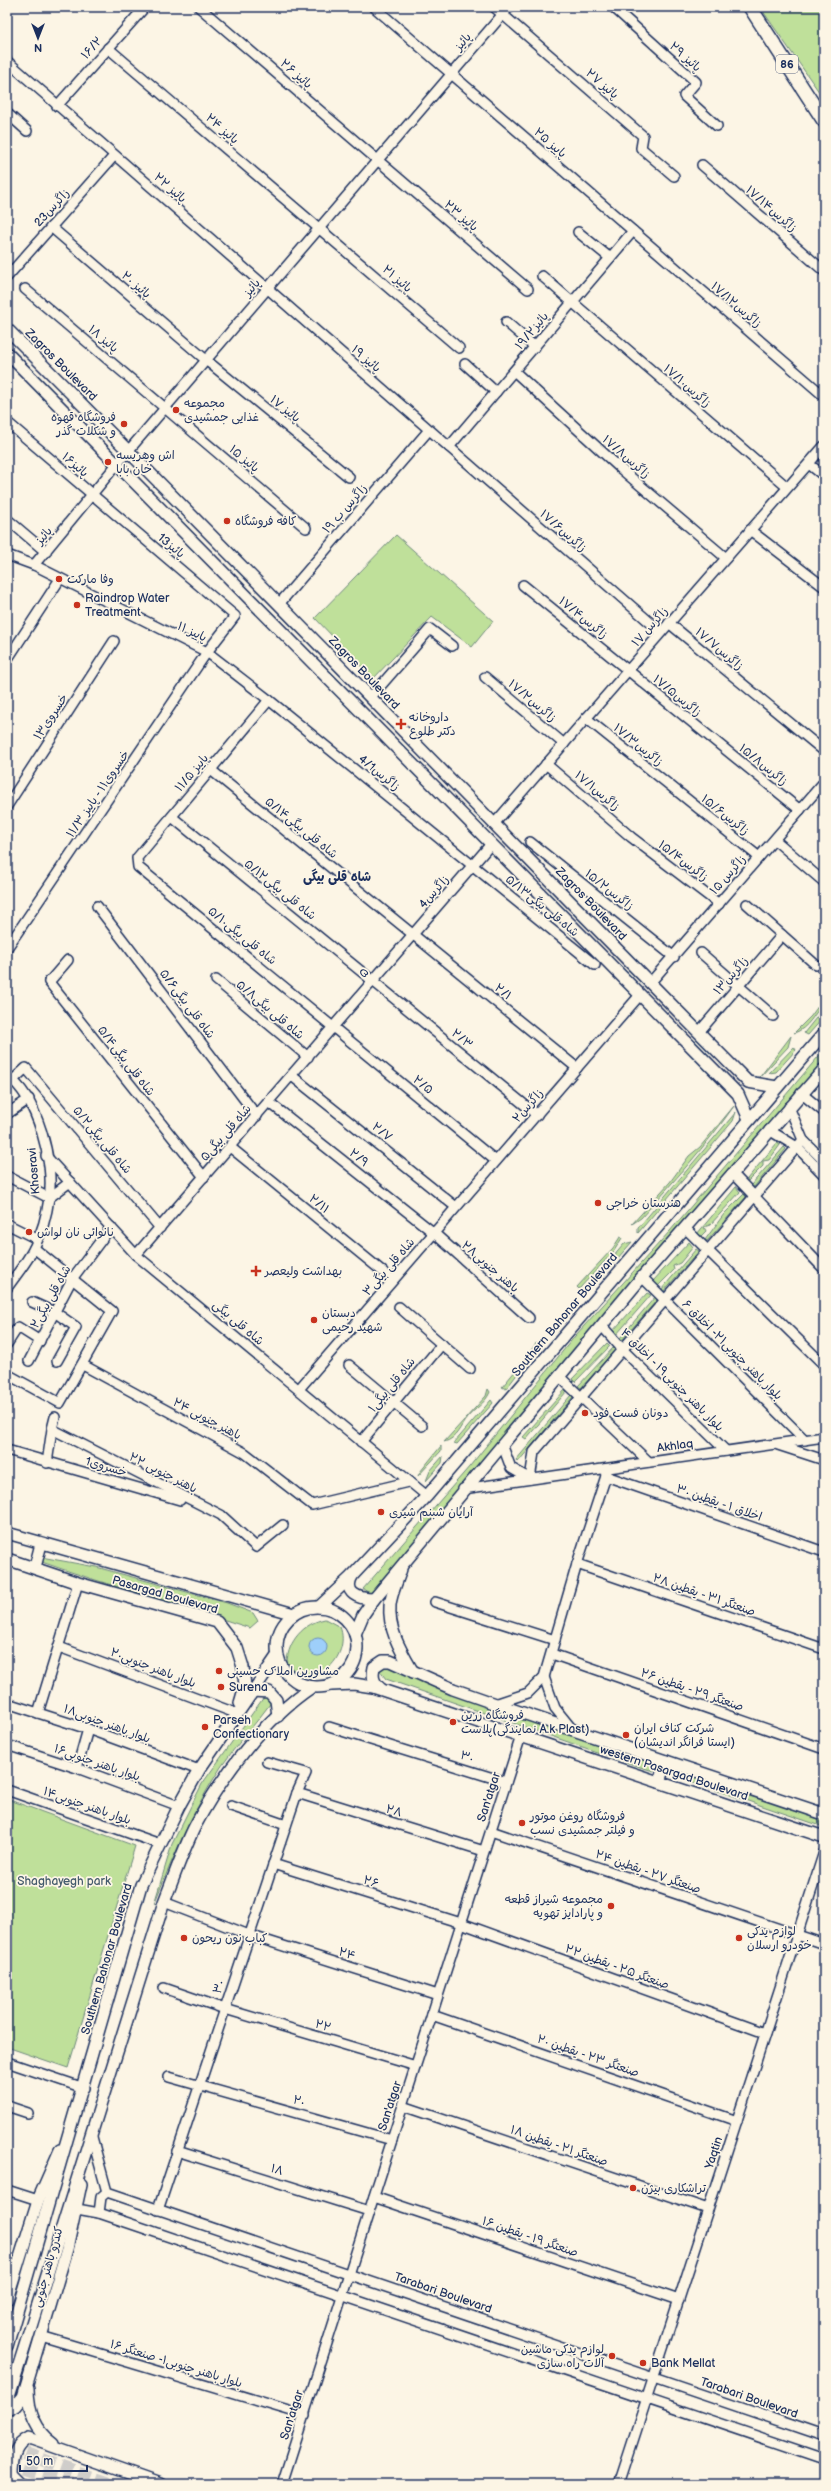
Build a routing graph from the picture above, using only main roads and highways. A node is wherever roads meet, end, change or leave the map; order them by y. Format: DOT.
graph roads {
  1 [pos="750,7"];
  2 [pos="824,121"];
  3 [pos="7,329"];
  4 [pos="7,353"];
  5 [pos="71,393"];
  6 [pos="58,405"];
  7 [pos="180,501"];
  8 [pos="166,513"];
  9 [pos="411,740"];
  10 [pos="399,751"];
  11 [pos="575,906"];
  12 [pos="564,917"];
  13 [pos="824,1033"];
  14 [pos="824,1069"];
  15 [pos="748,1082"];
  16 [pos="777,1087"];
  17 [pos="738,1094"];
  18 [pos="749,1119"];
  19 [pos="7,1533"];
  20 [pos="41,1544"];
  21 [pos="7,1559"];
  22 [pos="403,1564"];
  23 [pos="35,1567"];
  24 [pos="352,1576"];
  25 [pos="374,1599"];
  26 [pos="319,1607"];
  27 [pos="294,1614"];
  28 [pos="355,1634"];
  29 [pos="277,1656"];
  30 [pos="413,1672"];
  31 [pos="332,1685"];
  32 [pos="312,1688"];
  33 [pos="381,1689"];
  34 [pos="252,1692"];
  35 [pos="237,1716"];
  36 [pos="278,1716"];
  37 [pos="666,1761"];
  38 [pos="659,1782"];
  39 [pos="824,1814"];
  40 [pos="824,1837"];
  41 [pos="66,2142"];
  42 [pos="85,2159"];
  43 [pos="9,2284"];
  44 [pos="7,2299"];
  45 [pos="7,2346"];
  46 [pos="28,2380"];
  47 [pos="7,2403"];
  48 [pos="7,2410"];
  49 [pos="58,2447"];
  50 [pos="10,2472"];
  51 [pos="22,2484"];
  52 [pos="160,2484"];
  1 -- 2 [label="highway, 86"];
  3 -- 5 [label="main road, Zagros Boulevard"];
  4 -- 6 [label="main road"];
  5 -- 6 [label="main road"];
  5 -- 7 [label="main road, Zagros Boulevard"];
  6 -- 8 [label="main road"];
  7 -- 8 [label="main road"];
  7 -- 9 [label="main road, Zagros Boulevard"];
  8 -- 10 [label="main road"];
  9 -- 10 [label="main road"];
  9 -- 11 [label="main road, Zagros Boulevard"];
  10 -- 12 [label="main road"];
  11 -- 12 [label="main road"];
  11 -- 15 [label="main road, Zagros Boulevard"];
  12 -- 17 [label="main road"];
  13 -- 16 [label="main road, Southern Bahonar Boulevard"];
  14 -- 22 [label="main road"];
  15 -- 16 [label="main road"];
  15 -- 17 [label="main road"];
  16 -- 18 [label="main road, Southern Bahonar Boulevard"];
  17 -- 18 [label="main road"];
  18 -- 24 [label="main road, Southern Bahonar Boulevard"];
  19 -- 20 [label="main road, Pasargad Boulevard"];
  20 -- 23 [label="main road"];
  20 -- 27 [label="main road, Pasargad Boulevard"];
  21 -- 23 [label="main road, Pasargad Boulevard"];
  22 -- 25 [label="main road"];
  22 -- 30 [label="main road"];
  23 -- 35 [label="main road, Pasargad Boulevard"];
  24 -- 25 [label="main road"];
  24 -- 26 [label="main road, Southern Bahonar Boulevard"];
  25 -- 28 [label="main road"];
  26 -- 27 [label="main road"];
  26 -- 28 [label="main road"];
  27 -- 29 [label="main road"];
  28 -- 31 [label="main road"];
  29 -- 32 [label="main road"];
  29 -- 34 [label="main road, Southern Bahonar Boulevard"];
  30 -- 33 [label="main road, western Pasargad Boulevard"];
  30 -- 37 [label="main road, western Pasargad Boulevard"];
  31 -- 32 [label="main road"];
  31 -- 33 [label="main road, western Pasargad Boulevard"];
  32 -- 36 [label="main road"];
  33 -- 38 [label="main road, western Pasargad Boulevard"];
  34 -- 35 [label="main road, Southern Bahonar Boulevard"];
  34 -- 36 [label="main road"];
  35 -- 41 [label="main road, Southern Bahonar Boulevard"];
  36 -- 42 [label="main road"];
  37 -- 38 [label="main road"];
  37 -- 39 [label="main road, western Pasargad Boulevard"];
  38 -- 40 [label="main road, western Pasargad Boulevard"];
  41 -- 43 [label="main road"];
  41 -- 45 [label="main road, Southern Bahonar Boulevard"];
  42 -- 46 [label="main road, کندرو باهنر جنوبی"];
  42 -- 47 [label="main road"];
  43 -- 44 [label="main road"];
  46 -- 48 [label="main road, کندرو باهنر جنوبی"];
  46 -- 49 [label="main road"];
  49 -- 50 [label="main road"];
  49 -- 52 [label="main road"];
  50 -- 51 [label="main road"];
}
